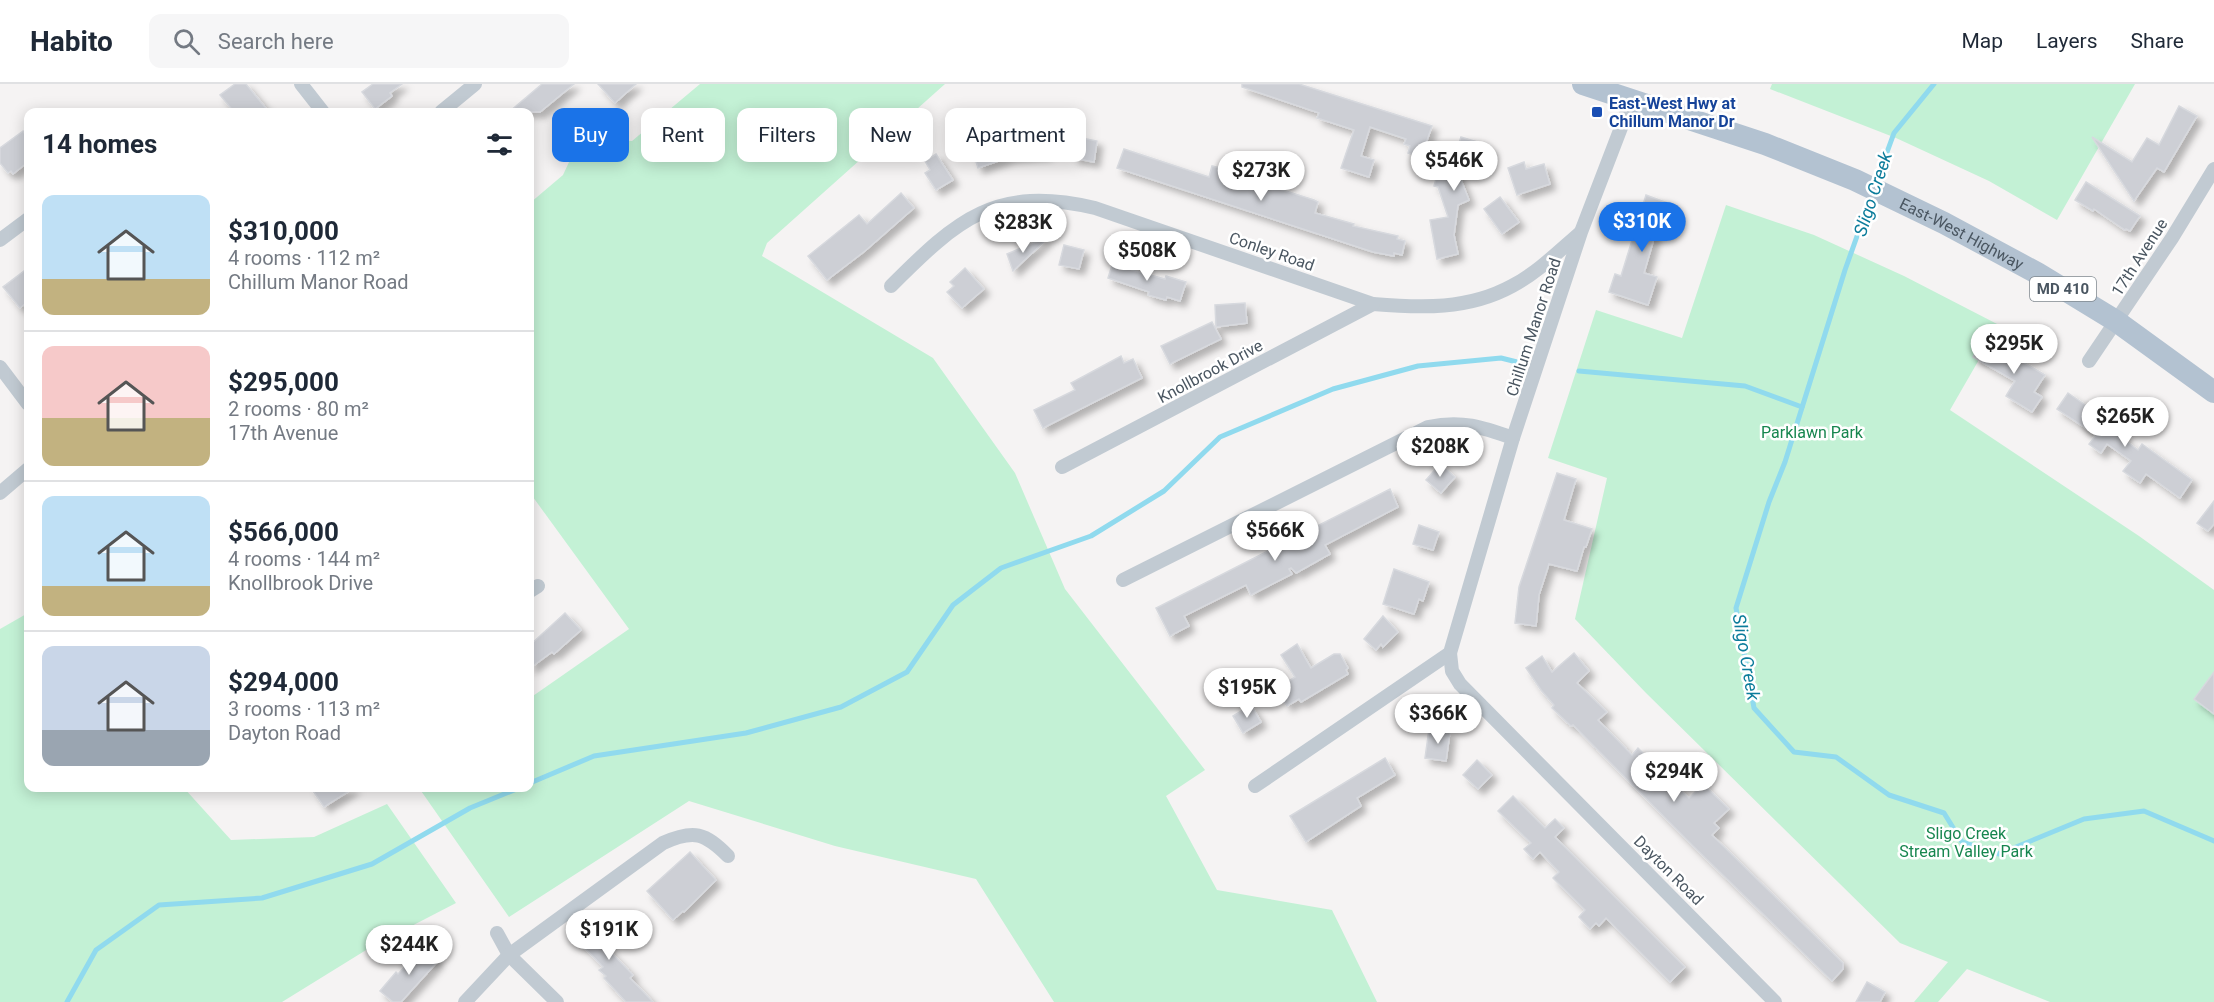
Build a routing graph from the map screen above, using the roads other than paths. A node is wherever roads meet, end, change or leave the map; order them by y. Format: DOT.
graph roads {
  1 [pos="301,84"];
  2 [pos="475,84"];
  3 [pos="1583,84"];
  4 [pos="1632,99"];
  5 [pos="320,108"];
  6 [pos="446,108"];
  7 [pos="2214,169"];
  8 [pos="24,222"];
  9 [pos="1581,232"];
  10 [pos="0,240"];
  11 [pos="891,286"];
  12 [pos="1373,304"];
  13 [pos="2116,321"];
  14 [pos="2089,361"];
  15 [pos="0,367"];
  16 [pos="2214,392"];
  17 [pos="24,399"];
  18 [pos="1513,438"];
  19 [pos="1062,467"];
  20 [pos="24,473"];
  21 [pos="0,493"];
  22 [pos="1123,580"];
  23 [pos="1449,653"];
  24 [pos="1254,786"];
  25 [pos="728,856"];
  26 [pos="496,933"];
  27 [pos="509,955"];
  28 [pos="465,1002"];
  29 [pos="557,1002"];
  30 [pos="1775,1002"];
  1 -- 5 [label="street"];
  2 -- 6 [label="street"];
  3 -- 4 [label="main road, East-West Highway / MD 410"];
  4 -- 9 [label="street, Chillum Manor Road"];
  4 -- 13 [label="main road, East-West Highway / MD 410"];
  7 -- 13 [label="street, 17th Avenue"];
  8 -- 10 [label="street"];
  9 -- 12 [label="street, Conley Road"];
  9 -- 18 [label="street, Chillum Manor Road"];
  11 -- 12 [label="street, Conley Road"];
  12 -- 19 [label="street, Knollbrook Drive"];
  13 -- 14 [label="street, 17th Avenue"];
  13 -- 16 [label="main road, East-West Highway / MD 410"];
  15 -- 17 [label="street"];
  18 -- 22 [label="street"];
  18 -- 23 [label="street, Chillum Manor Road"];
  20 -- 21 [label="street"];
  23 -- 24 [label="street"];
  23 -- 30 [label="street, Dayton Road"];
  25 -- 27 [label="street"];
  26 -- 27 [label="street"];
  27 -- 28 [label="street"];
  27 -- 29 [label="street"];
}
